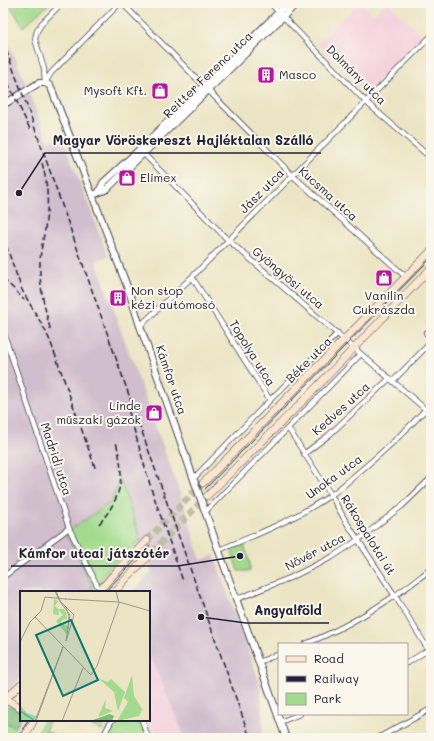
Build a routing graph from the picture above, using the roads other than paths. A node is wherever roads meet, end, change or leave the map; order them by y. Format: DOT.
graph roads {
  1 [pos="62,3"];
  2 [pos="121,3"];
  3 [pos="270,3"];
  4 [pos="288,3"];
  5 [pos="297,3"];
  6 [pos="281,14"];
  7 [pos="431,36"];
  8 [pos="45,83"];
  9 [pos="205,88"];
  10 [pos="366,102"];
  11 [pos="3,105"];
  12 [pos="141,152"];
  13 [pos="431,158"];
  14 [pos="292,175"];
  15 [pos="96,194"];
  16 [pos="228,240"];
  17 [pos="431,251"];
  18 [pos="431,268"];
  19 [pos="192,277"];
  20 [pos="406,277"];
  21 [pos="140,326"];
  22 [pos="3,331"];
  23 [pos="338,333"];
  24 [pos="426,334"];
  25 [pos="431,338"];
  26 [pos="345,339"];
  27 [pos="431,342"];
  28 [pos="354,348"];
  29 [pos="361,354"];
  30 [pos="391,380"];
  31 [pos="270,400"];
  32 [pos="426,409"];
  33 [pos="431,414"];
  34 [pos="288,428"];
  35 [pos="304,454"];
  36 [pos="194,478"];
  37 [pos="431,478"];
  38 [pos="203,483"];
  39 [pos="331,495"];
  40 [pos="207,496"];
  41 [pos="205,512"];
  42 [pos="69,528"];
  43 [pos="147,540"];
  44 [pos="358,540"];
  45 [pos="219,550"];
  46 [pos="152,552"];
  47 [pos="431,569"];
  48 [pos="3,577"];
  49 [pos="100,590"];
  50 [pos="116,591"];
  51 [pos="395,596"];
  52 [pos="237,599"];
  53 [pos="306,643"];
  54 [pos="430,650"];
  55 [pos="278,654"];
  56 [pos="260,662"];
  57 [pos="408,662"];
  58 [pos="20,685"];
  59 [pos="3,701"];
  60 [pos="20,707"];
  61 [pos="431,709"];
  62 [pos="298,715"];
  63 [pos="30,721"];
  64 [pos="34,721"];
  65 [pos="111,721"];
  66 [pos="142,721"];
  67 [pos="280,722"];
  68 [pos="25,738"];
  69 [pos="102,738"];
  70 [pos="148,738"];
  71 [pos="286,738"];
  72 [pos="378,738"];
  1 -- 8 [label="street, Kámfor utca"];
  2 -- 8 [label="street"];
  2 -- 9 [label="street, Kucsma utca"];
  3 -- 6 [label="street, Dolmány utca"];
  4 -- 6 [label="street, Reitter Ferenc utca"];
  5 -- 6 [label="street, Reitter Ferenc utca"];
  6 -- 9 [label="street, Reitter Ferenc utca"];
  6 -- 10 [label="street, Dolmány utca"];
  7 -- 10 [label="street, Jász utca"];
  8 -- 11 [label="street"];
  8 -- 15 [label="street, Kámfor utca"];
  9 -- 12 [label="street, Reitter Ferenc utca"];
  9 -- 14 [label="street, Kucsma utca"];
  10 -- 13 [label="street, Dolmány utca"];
  10 -- 14 [label="street, Jász utca"];
  12 -- 15 [label="street, Reitter Ferenc utca"];
  12 -- 16 [label="street, Gyöngyösi utca"];
  14 -- 16 [label="street, Jász utca"];
  14 -- 20 [label="street, Kucsma utca"];
  15 -- 21 [label="street, Kámfor utca"];
  16 -- 19 [label="street, Jász utca"];
  16 -- 23 [label="street, Gyöngyösi utca"];
  17 -- 20 [label="main road, Béke utca"];
  18 -- 28 [label="main road, Béke utca"];
  19 -- 21 [label="street, Jász utca"];
  19 -- 31 [label="street, Topolya utca"];
  20 -- 26 [label="main road, Béke utca"];
  21 -- 36 [label="street, Kámfor utca"];
  22 -- 42 [label="street, Madridi utca"];
  23 -- 26 [label="street, Gyöngyösi utca"];
  23 -- 31 [label="street, Béke utca"];
  24 -- 25 [label="street"];
  26 -- 28 [label="street, Gyöngyösi utca"];
  26 -- 38 [label="main road, Béke utca"];
  27 -- 30 [label="street, Kedves utca"];
  28 -- 29 [label="street, Gyöngyösi utca"];
  28 -- 40 [label="main road, Béke utca"];
  29 -- 30 [label="street, Gyöngyösi utca"];
  29 -- 34 [label="street"];
  30 -- 32 [label="street, Gyöngyösi utca"];
  30 -- 35 [label="street, Kedves utca"];
  31 -- 36 [label="street, Béke utca"];
  32 -- 33 [label="street, Gyöngyösi utca"];
  32 -- 39 [label="street, Unoka utca"];
  34 -- 35 [label="street, Rákospalotai út"];
  34 -- 41 [label="street"];
  35 -- 39 [label="street, Rákospalotai út"];
  36 -- 41 [label="street, Kámfor utca"];
  37 -- 44 [label="street, Nővér utca"];
  39 -- 44 [label="street, Rákospalotai út"];
  39 -- 45 [label="street, Unoka utca"];
  41 -- 45 [label="street, Kámfor utca"];
  42 -- 48 [label="street"];
  42 -- 49 [label="street, Madridi utca"];
  43 -- 49 [label="main road"];
  44 -- 51 [label="street, Rákospalotai út"];
  44 -- 52 [label="street, Nővér utca"];
  45 -- 52 [label="street, Kámfor utca"];
  46 -- 50 [label="main road"];
  47 -- 51 [label="street"];
  51 -- 53 [label="street"];
  51 -- 54 [label="street, Rákospalotai út"];
  52 -- 56 [label="street, Kámfor utca"];
  54 -- 57 [label="street"];
  55 -- 56 [label="street"];
  56 -- 67 [label="street, Kámfor utca"];
  58 -- 59 [label="main road"];
  59 -- 60 [label="main road"];
  61 -- 72 [label="street"];
  62 -- 67 [label="street"];
  63 -- 68 [label="main road"];
  64 -- 68 [label="main road"];
  65 -- 69 [label="street"];
  66 -- 70 [label="street"];
  67 -- 71 [label="street, Kámfor utca"];
}
